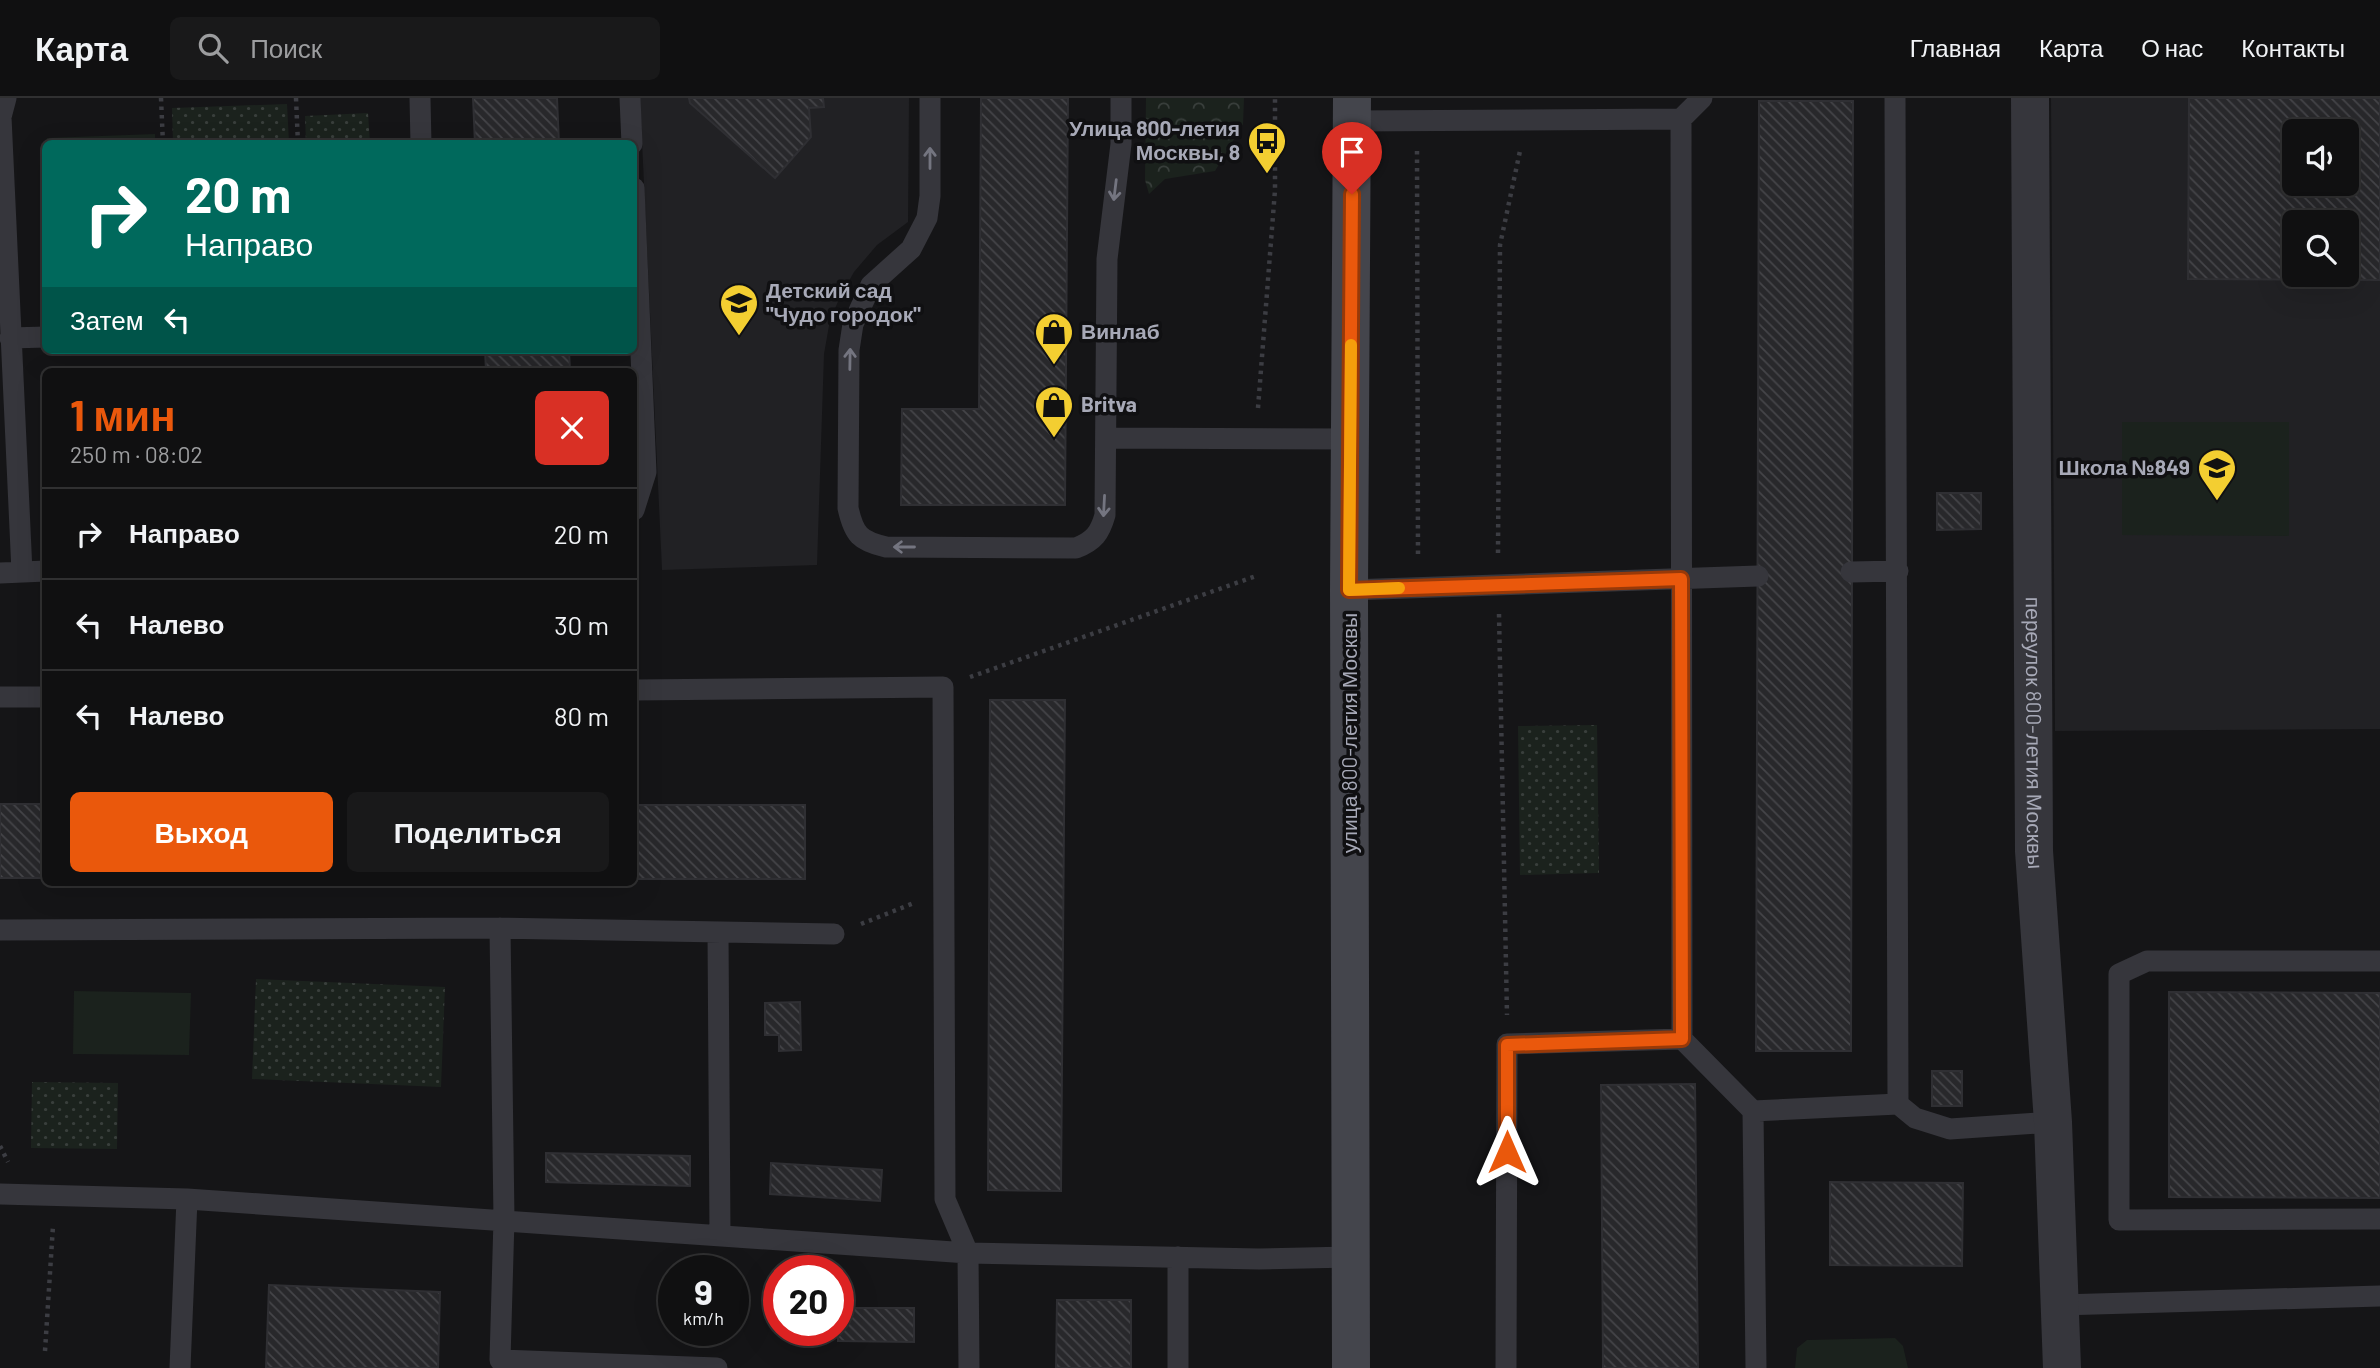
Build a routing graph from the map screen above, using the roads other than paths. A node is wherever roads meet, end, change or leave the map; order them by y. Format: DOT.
graph roads {
  1 [pos="6,98"];
  2 [pos="420,98"];
  3 [pos="629,98"];
  4 [pos="930,98"];
  5 [pos="1121,98"];
  6 [pos="1702,98"];
  7 [pos="1895,98"];
  8 [pos="2030,98"];
  9 [pos="1352,109"];
  10 [pos="1527,109"];
  11 [pos="1681,119"];
  12 [pos="421,140"];
  13 [pos="632,140"];
  14 [pos="637,259"];
  15 [pos="42,337"];
  16 [pos="10,338"];
  17 [pos="1105,438"];
  18 [pos="1350,439"];
  19 [pos="637,500"];
  20 [pos="1898,570"];
  21 [pos="42,571"];
  22 [pos="22,572"];
  23 [pos="1851,572"];
  24 [pos="0,573"];
  25 [pos="1758,576"];
  26 [pos="1681,579"];
  27 [pos="1349,590"];
  28 [pos="637,690"];
  29 [pos="42,696"];
  30 [pos="0,697"];
  31 [pos="500,929"];
  32 [pos="0,930"];
  33 [pos="718,932"];
  34 [pos="834,934"];
  35 [pos="2380,961"];
  36 [pos="1682,1039"];
  37 [pos="1898,1104"];
  38 [pos="1753,1111"];
  39 [pos="2053,1122"];
  40 [pos="0,1194"];
  41 [pos="187,1199"];
  42 [pos="2380,1219"];
  43 [pos="504,1220"];
  44 [pos="720,1235"];
  45 [pos="968,1253"];
  46 [pos="1178,1257"];
  47 [pos="1350,1257"];
  48 [pos="2380,1296"];
  49 [pos="2060,1305"];
  50 [pos="180,1368"];
  51 [pos="717,1368"];
  52 [pos="969,1368"];
  53 [pos="1178,1368"];
  54 [pos="1350,1368"];
  55 [pos="1506,1368"];
  56 [pos="1756,1368"];
  57 [pos="2062,1368"];
  1 -- 16 [label="lane"];
  2 -- 12 [label="lane"];
  3 -- 13 [label="lane"];
  17 -- 4 [label="lane, one-way"];
  5 -- 17 [label="lane, one-way"];
  6 -- 11 [label="lane"];
  7 -- 20 [label="lane"];
  8 -- 39 [label="street, переулок 800-летия Москвы"];
  9 -- 10 [label="lane"];
  9 -- 18 [label="main road, улица 800-летия Москвы"];
  10 -- 11 [label="lane"];
  11 -- 26 [label="lane"];
  14 -- 19 [label="lane"];
  15 -- 16 [label="lane"];
  16 -- 22 [label="lane"];
  17 -- 18 [label="lane"];
  18 -- 27 [label="main road, улица 800-летия Москвы"];
  20 -- 23 [label="lane"];
  20 -- 37 [label="lane"];
  21 -- 22 [label="lane"];
  22 -- 24 [label="lane"];
  25 -- 26 [label="lane"];
  26 -- 27 [label="lane"];
  26 -- 36 [label="lane"];
  27 -- 47 [label="main road, улица 800-летия Москвы"];
  28 -- 45 [label="lane"];
  29 -- 30 [label="lane"];
  31 -- 32 [label="lane"];
  31 -- 33 [label="lane"];
  31 -- 43 [label="lane"];
  33 -- 34 [label="lane"];
  33 -- 44 [label="lane"];
  35 -- 42 [label="lane"];
  36 -- 38 [label="lane"];
  36 -- 55 [label="lane"];
  37 -- 38 [label="lane"];
  37 -- 39 [label="lane"];
  38 -- 56 [label="lane"];
  39 -- 49 [label="street, переулок 800-летия Москвы"];
  40 -- 41 [label="lane"];
  41 -- 43 [label="lane"];
  41 -- 50 [label="lane"];
  43 -- 44 [label="lane"];
  43 -- 51 [label="lane"];
  44 -- 45 [label="lane"];
  45 -- 46 [label="lane"];
  45 -- 52 [label="lane"];
  46 -- 47 [label="lane"];
  46 -- 53 [label="lane"];
  47 -- 54 [label="main road, улица 800-летия Москвы"];
  48 -- 49 [label="lane"];
  49 -- 57 [label="street, переулок 800-летия Москвы"];
}
